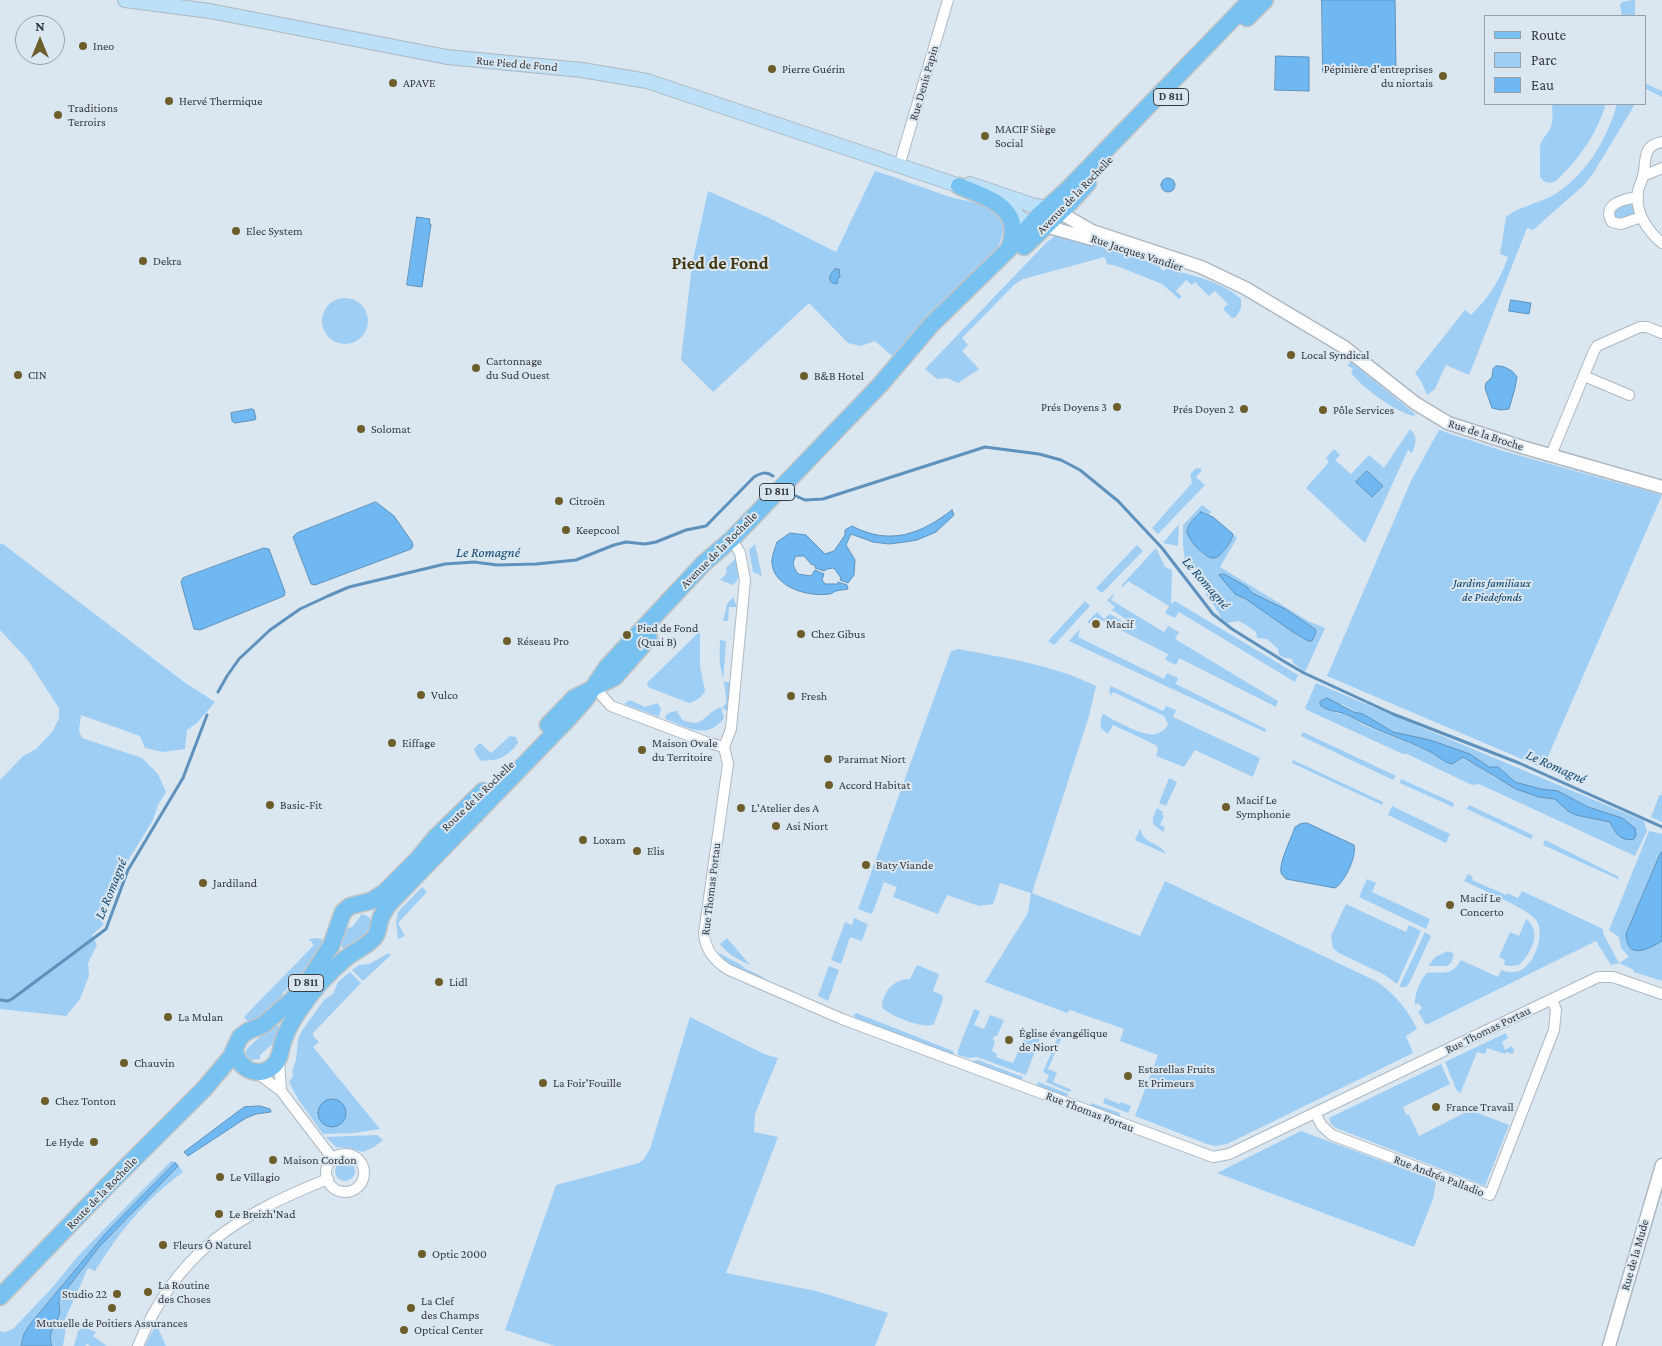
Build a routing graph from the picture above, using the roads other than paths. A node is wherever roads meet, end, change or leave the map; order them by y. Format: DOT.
graph roads {
  1 [pos="125,0"];
  2 [pos="948,0"];
  3 [pos="1251,0"];
  4 [pos="1265,0"];
  5 [pos="1662,142"];
  6 [pos="899,166"];
  7 [pos="1662,168"];
  8 [pos="921,173"];
  9 [pos="1643,176"];
  10 [pos="959,186"];
  11 [pos="1638,197"];
  12 [pos="1053,210"];
  13 [pos="1641,217"];
  14 [pos="1038,225"];
  15 [pos="1662,243"];
  16 [pos="1009,249"];
  17 [pos="1229,280"];
  18 [pos="1662,333"];
  19 [pos="1332,339"];
  20 [pos="1584,376"];
  21 [pos="880,386"];
  22 [pos="1629,395"];
  23 [pos="1551,455"];
  24 [pos="1662,487"];
  25 [pos="732,539"];
  26 [pos="662,608"];
  27 [pos="594,687"];
  28 [pos="724,747"];
  29 [pos="362,904"];
  30 [pos="380,920"];
  31 [pos="1662,994"];
  32 [pos="1552,999"];
  33 [pos="235,1051"];
  34 [pos="279,1058"];
  35 [pos="252,1071"];
  36 [pos="204,1089"];
  37 [pos="281,1091"];
  38 [pos="1315,1113"];
  39 [pos="333,1159"];
  40 [pos="1662,1165"];
  41 [pos="328,1179"];
  42 [pos="0,1297"];
  43 [pos="138,1346"];
  44 [pos="1609,1346"];
  1 -- 6 [label="main road, Rue Pied de Fond"];
  2 -- 6 [label="street, Rue Denis Papin"];
  3 -- 12 [label="main road, Avenue de la Rochelle / D 811"];
  4 -- 12 [label="main road, Avenue de la Rochelle / D 811"];
  5 -- 9 [label="street"];
  6 -- 8 [label="main road, Rue Jacques Vandier"];
  7 -- 9 [label="street"];
  8 -- 10 [label="main road, Rue Jacques Vandier"];
  8 -- 12 [label="main road, Rue Jacques Vandier"];
  9 -- 11 [label="street"];
  10 -- 14 [label="main road, Rue Jacques Vandier"];
  10 -- 16 [label="main road"];
  11 -- 13 [label="street"];
  11 -- 13 [label="street"];
  12 -- 14 [label="main road, Avenue de la Rochelle / D 811"];
  12 -- 17 [label="street, Rue Jacques Vandier"];
  13 -- 15 [label="street"];
  14 -- 16 [label="main road, Avenue de la Rochelle / D 811"];
  14 -- 17 [label="street, Rue Jacques Vandier"];
  14 -- 21 [label="main road, Avenue de la Rochelle / D 811"];
  16 -- 21 [label="main road, Avenue de la Rochelle / D 811"];
  17 -- 19 [label="street, Rue Jacques Vandier"];
  18 -- 20 [label="street"];
  19 -- 23 [label="street, Rue de la Broche"];
  20 -- 22 [label="street"];
  20 -- 23 [label="street"];
  21 -- 25 [label="main road, Avenue de la Rochelle / D 811"];
  23 -- 24 [label="street, Rue de la Broche"];
  25 -- 26 [label="main road, Avenue de la Rochelle / D 811"];
  25 -- 27 [label="main road, Route de la Rochelle / D 811"];
  25 -- 28 [label="street, Rue Thomas Portau"];
  26 -- 27 [label="main road, Route de la Rochelle / D 811"];
  27 -- 28 [label="street"];
  27 -- 29 [label="main road, Route de la Rochelle / D 811"];
  27 -- 30 [label="main road, Route de la Rochelle / D 811"];
  28 -- 38 [label="street, Rue Thomas Portau"];
  29 -- 30 [label="main road"];
  29 -- 33 [label="main road, Route de la Rochelle / D 811"];
  30 -- 34 [label="main road, Route de la Rochelle / D 811"];
  31 -- 32 [label="street, Rue Thomas Portau"];
  32 -- 38 [label="street, Rue Thomas Portau"];
  32 -- 38 [label="street, Rue Andréa Palladio"];
  33 -- 35 [label="main road"];
  33 -- 36 [label="main road, Route de la Rochelle / D 811"];
  34 -- 35 [label="main road, Route de la Rochelle / D 811"];
  34 -- 37 [label="street"];
  35 -- 36 [label="main road, Route de la Rochelle / D 811"];
  35 -- 37 [label="street"];
  36 -- 42 [label="main road, Route de la Rochelle / D 811"];
  37 -- 39 [label="street"];
  39 -- 41 [label="street"];
  39 -- 41 [label="street"];
  40 -- 44 [label="street, Rue de la Mude"];
  41 -- 43 [label="street"];
}
